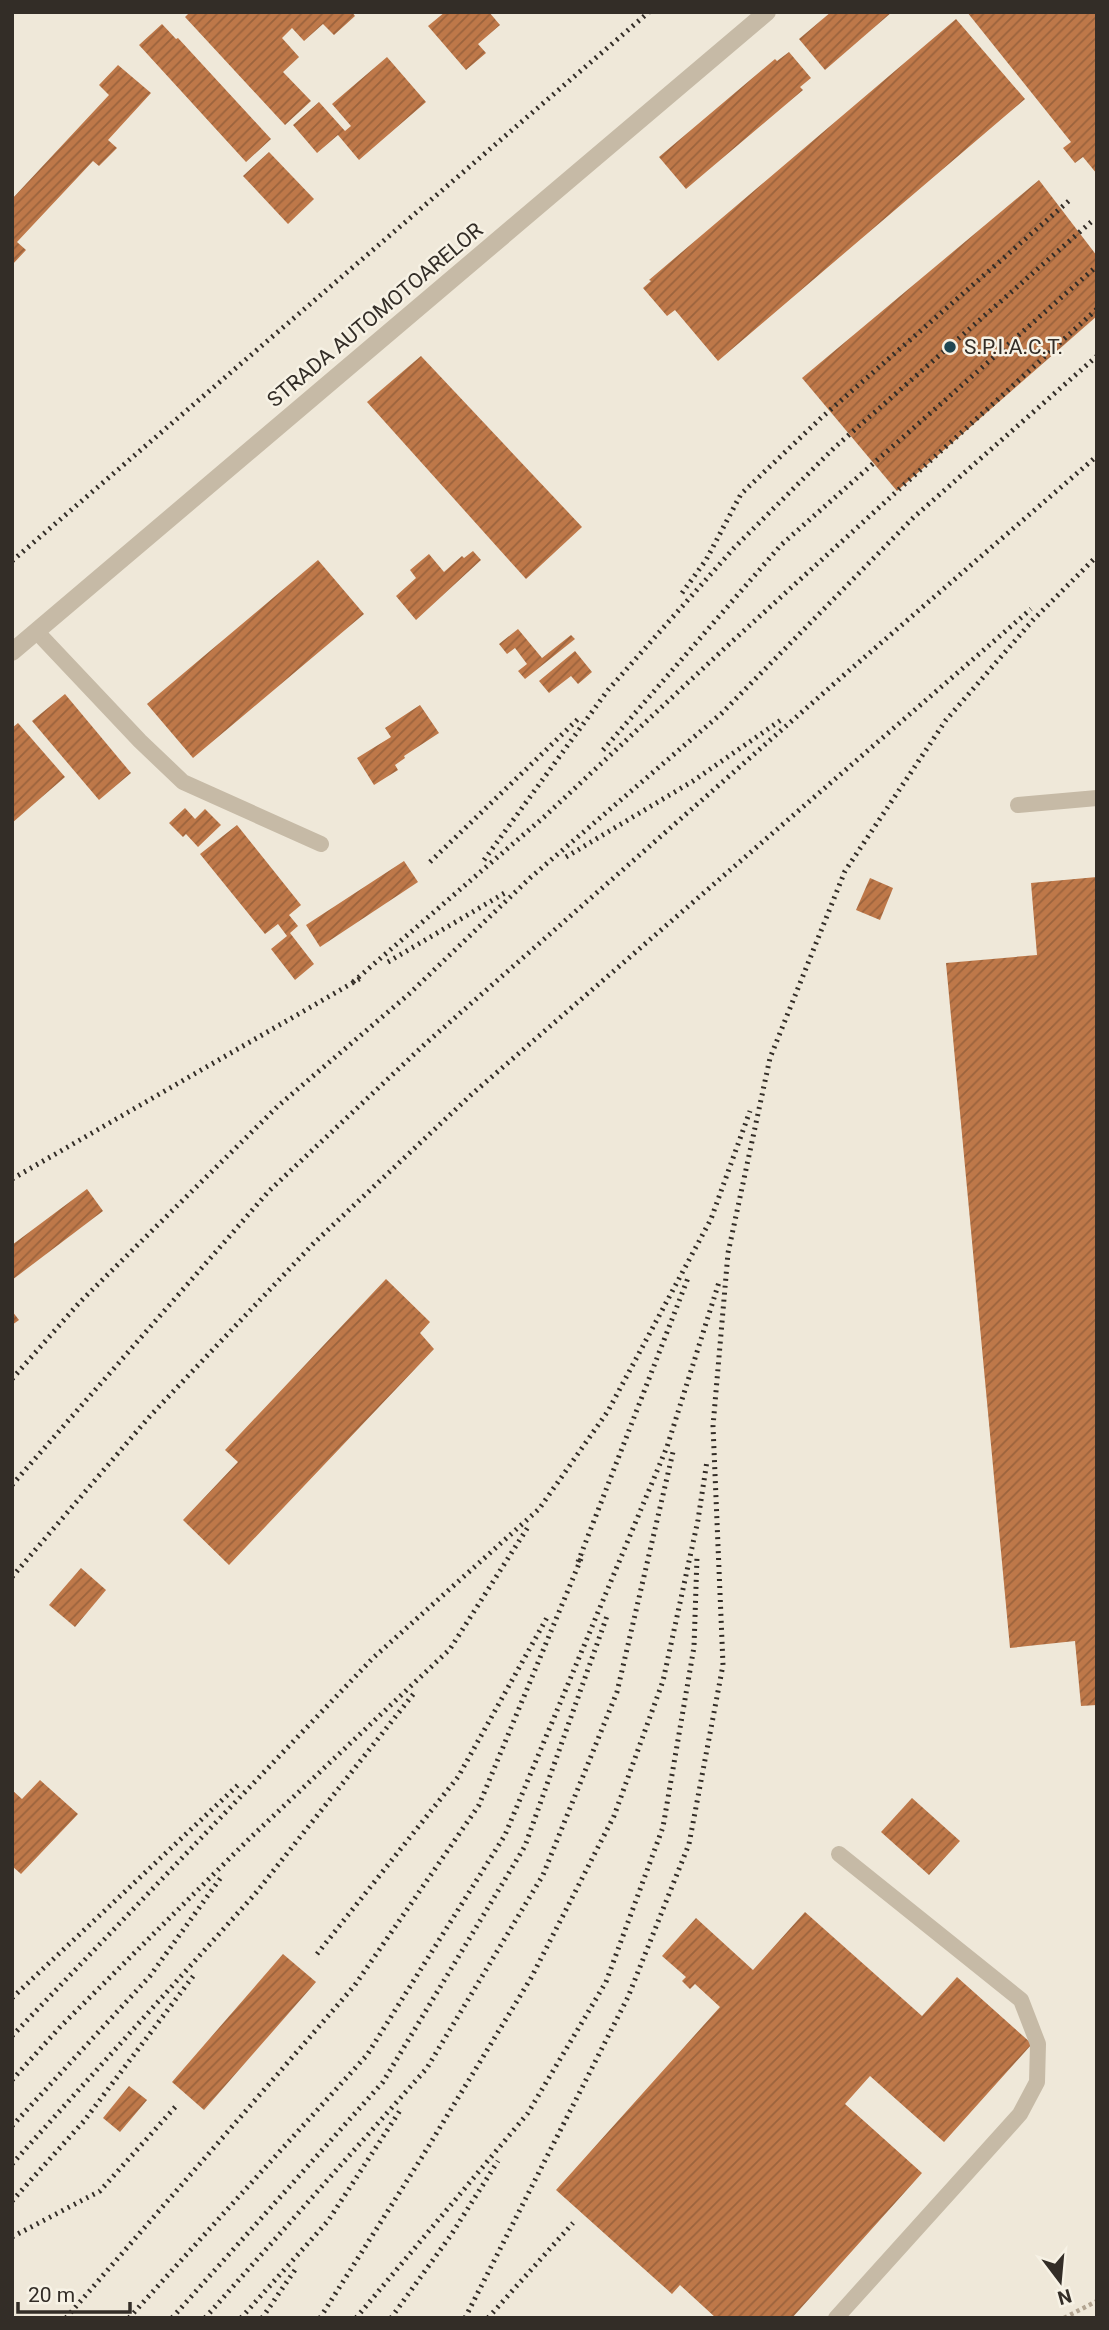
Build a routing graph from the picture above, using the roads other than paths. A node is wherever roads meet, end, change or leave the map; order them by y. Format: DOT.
graph roads {
  1 [pos="767,12"];
  2 [pos="37,632"];
  3 [pos="12,652"];
  4 [pos="1097,798"];
  5 [pos="1018,805"];
  6 [pos="321,844"];
  7 [pos="839,1854"];
  8 [pos="836,2318"];
  1 -- 2 [label="street, STRADA AUTOMOTOARELOR"];
  2 -- 3 [label="street, STRADA AUTOMOTOARELOR"];
  2 -- 6 [label="lane"];
  4 -- 5 [label="lane"];
  7 -- 8 [label="lane"];
}
